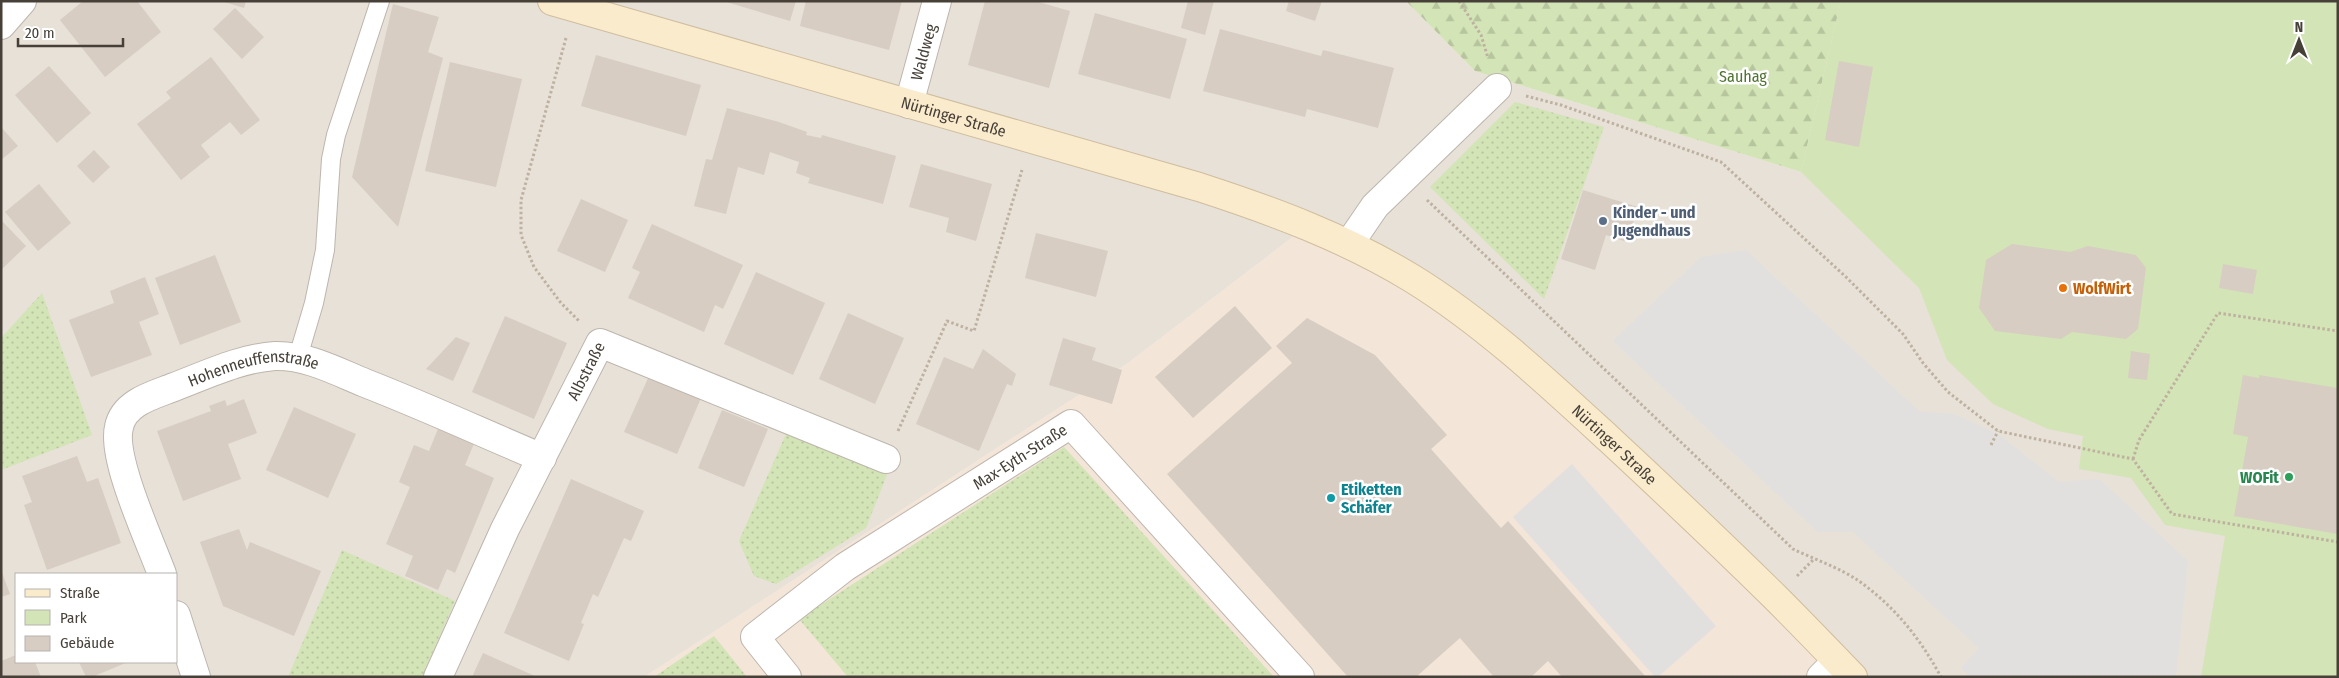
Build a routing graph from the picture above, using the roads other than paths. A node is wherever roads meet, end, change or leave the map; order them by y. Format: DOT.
graph roads {
  1 [pos="22,1"];
  2 [pos="380,1"];
  3 [pos="937,1"];
  4 [pos="563,5"];
  5 [pos="1,25"];
  6 [pos="1497,88"];
  7 [pos="909,104"];
  8 [pos="1349,244"];
  9 [pos="298,358"];
  10 [pos="542,458"];
  11 [pos="886,459"];
  12 [pos="162,573"];
  13 [pos="178,621"];
  14 [pos="1837,671"];
  15 [pos="196,677"];
  16 [pos="438,677"];
  17 [pos="787,677"];
  18 [pos="1300,677"];
  1 -- 5 [label="street"];
  2 -- 9 [label="lane"];
  3 -- 7 [label="street, Waldweg"];
  4 -- 7 [label="main road, Nürtinger Straße"];
  6 -- 8 [label="street"];
  7 -- 8 [label="main road, Nürtinger Straße"];
  8 -- 14 [label="main road, Nürtinger Straße"];
  9 -- 10 [label="street, Hohenneuffenstraße"];
  9 -- 12 [label="street, Hohenneuffenstraße"];
  10 -- 11 [label="street, Albstraße"];
  10 -- 16 [label="street, Albstraße"];
  13 -- 15 [label="street"];
  17 -- 18 [label="street, Max-Eyth-Straße"];
}
